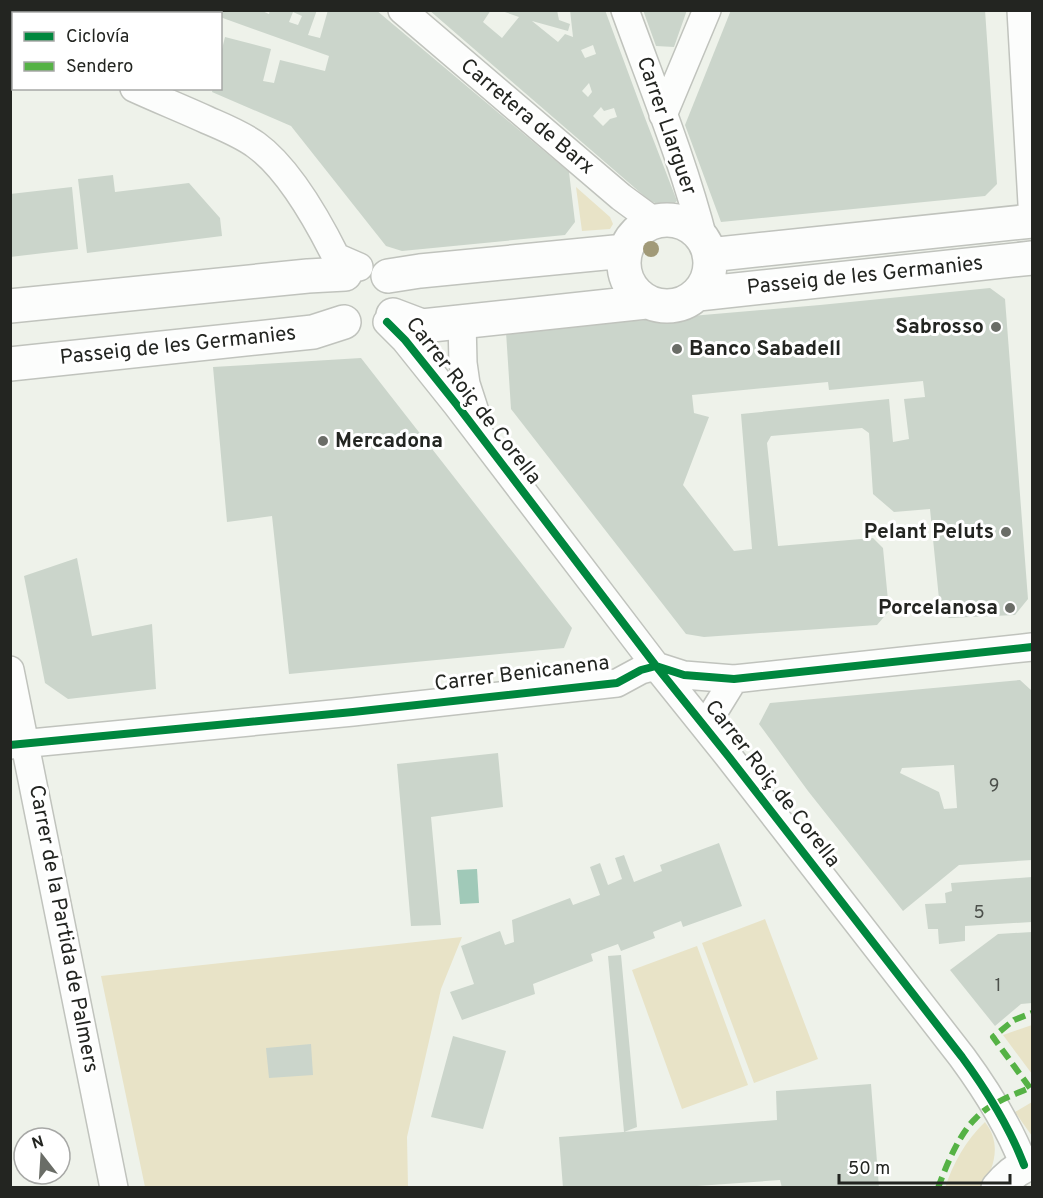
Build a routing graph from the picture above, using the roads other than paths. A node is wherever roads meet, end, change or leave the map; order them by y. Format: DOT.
graph roads {
  1 [pos="402,10"];
  2 [pos="625,10"];
  3 [pos="707,10"];
  4 [pos="1021,10"];
  5 [pos="139,90"];
  6 [pos="663,116"];
  7 [pos="1032,204"];
  8 [pos="1032,221"];
  9 [pos="655,222"];
  10 [pos="707,249"];
  11 [pos="625,251"];
  12 [pos="1032,258"];
  13 [pos="364,272"];
  14 [pos="698,294"];
  15 [pos="646,302"];
  16 [pos="10,306"];
  17 [pos="390,318"];
  18 [pos="462,321"];
  19 [pos="344,322"];
  20 [pos="10,364"];
  21 [pos="487,445"];
  22 [pos="1032,646"];
  23 [pos="656,666"];
  24 [pos="10,670"];
  25 [pos="734,679"];
  26 [pos="718,743"];
  27 [pos="18,744"];
  28 [pos="1028,1164"];
  29 [pos="114,1188"];
  30 [pos="999,1188"];
  1 -- 9 [label="street, Carretera de Barx"];
  2 -- 6 [label="street, Carrer Llarguer"];
  3 -- 6 [label="street"];
  4 -- 7 [label="street"];
  5 -- 13 [label="street"];
  6 -- 10 [label="street, Carrer Llarguer"];
  8 -- 10 [label="street, Passeig de les Germanies"];
  9 -- 10 [label="street"];
  9 -- 11 [label="street"];
  10 -- 14 [label="street"];
  11 -- 13 [label="street"];
  11 -- 15 [label="street"];
  12 -- 14 [label="street, Passeig de les Germanies"];
  13 -- 16 [label="street"];
  13 -- 17 [label="street"];
  13 -- 19 [label="street"];
  14 -- 15 [label="street"];
  15 -- 18 [label="street"];
  17 -- 18 [label="street"];
  17 -- 19 [label="street"];
  17 -- 21 [label="street, Carrer Roiç de Corella"];
  18 -- 21 [label="street, Carrer Roiç de Corella"];
  19 -- 20 [label="street, Passeig de les Germanies"];
  21 -- 23 [label="street, Carrer Roiç de Corella"];
  22 -- 25 [label="street"];
  23 -- 25 [label="street"];
  23 -- 26 [label="street, Carrer Roiç de Corella"];
  23 -- 27 [label="street, Carrer Benicanena"];
  24 -- 27 [label="street, Carrer de la Partida de Palmers"];
  25 -- 26 [label="street"];
  26 -- 28 [label="street, Carrer Roiç de Corella"];
  27 -- 29 [label="street, Carrer de la Partida de Palmers"];
  28 -- 30 [label="street"];
}
